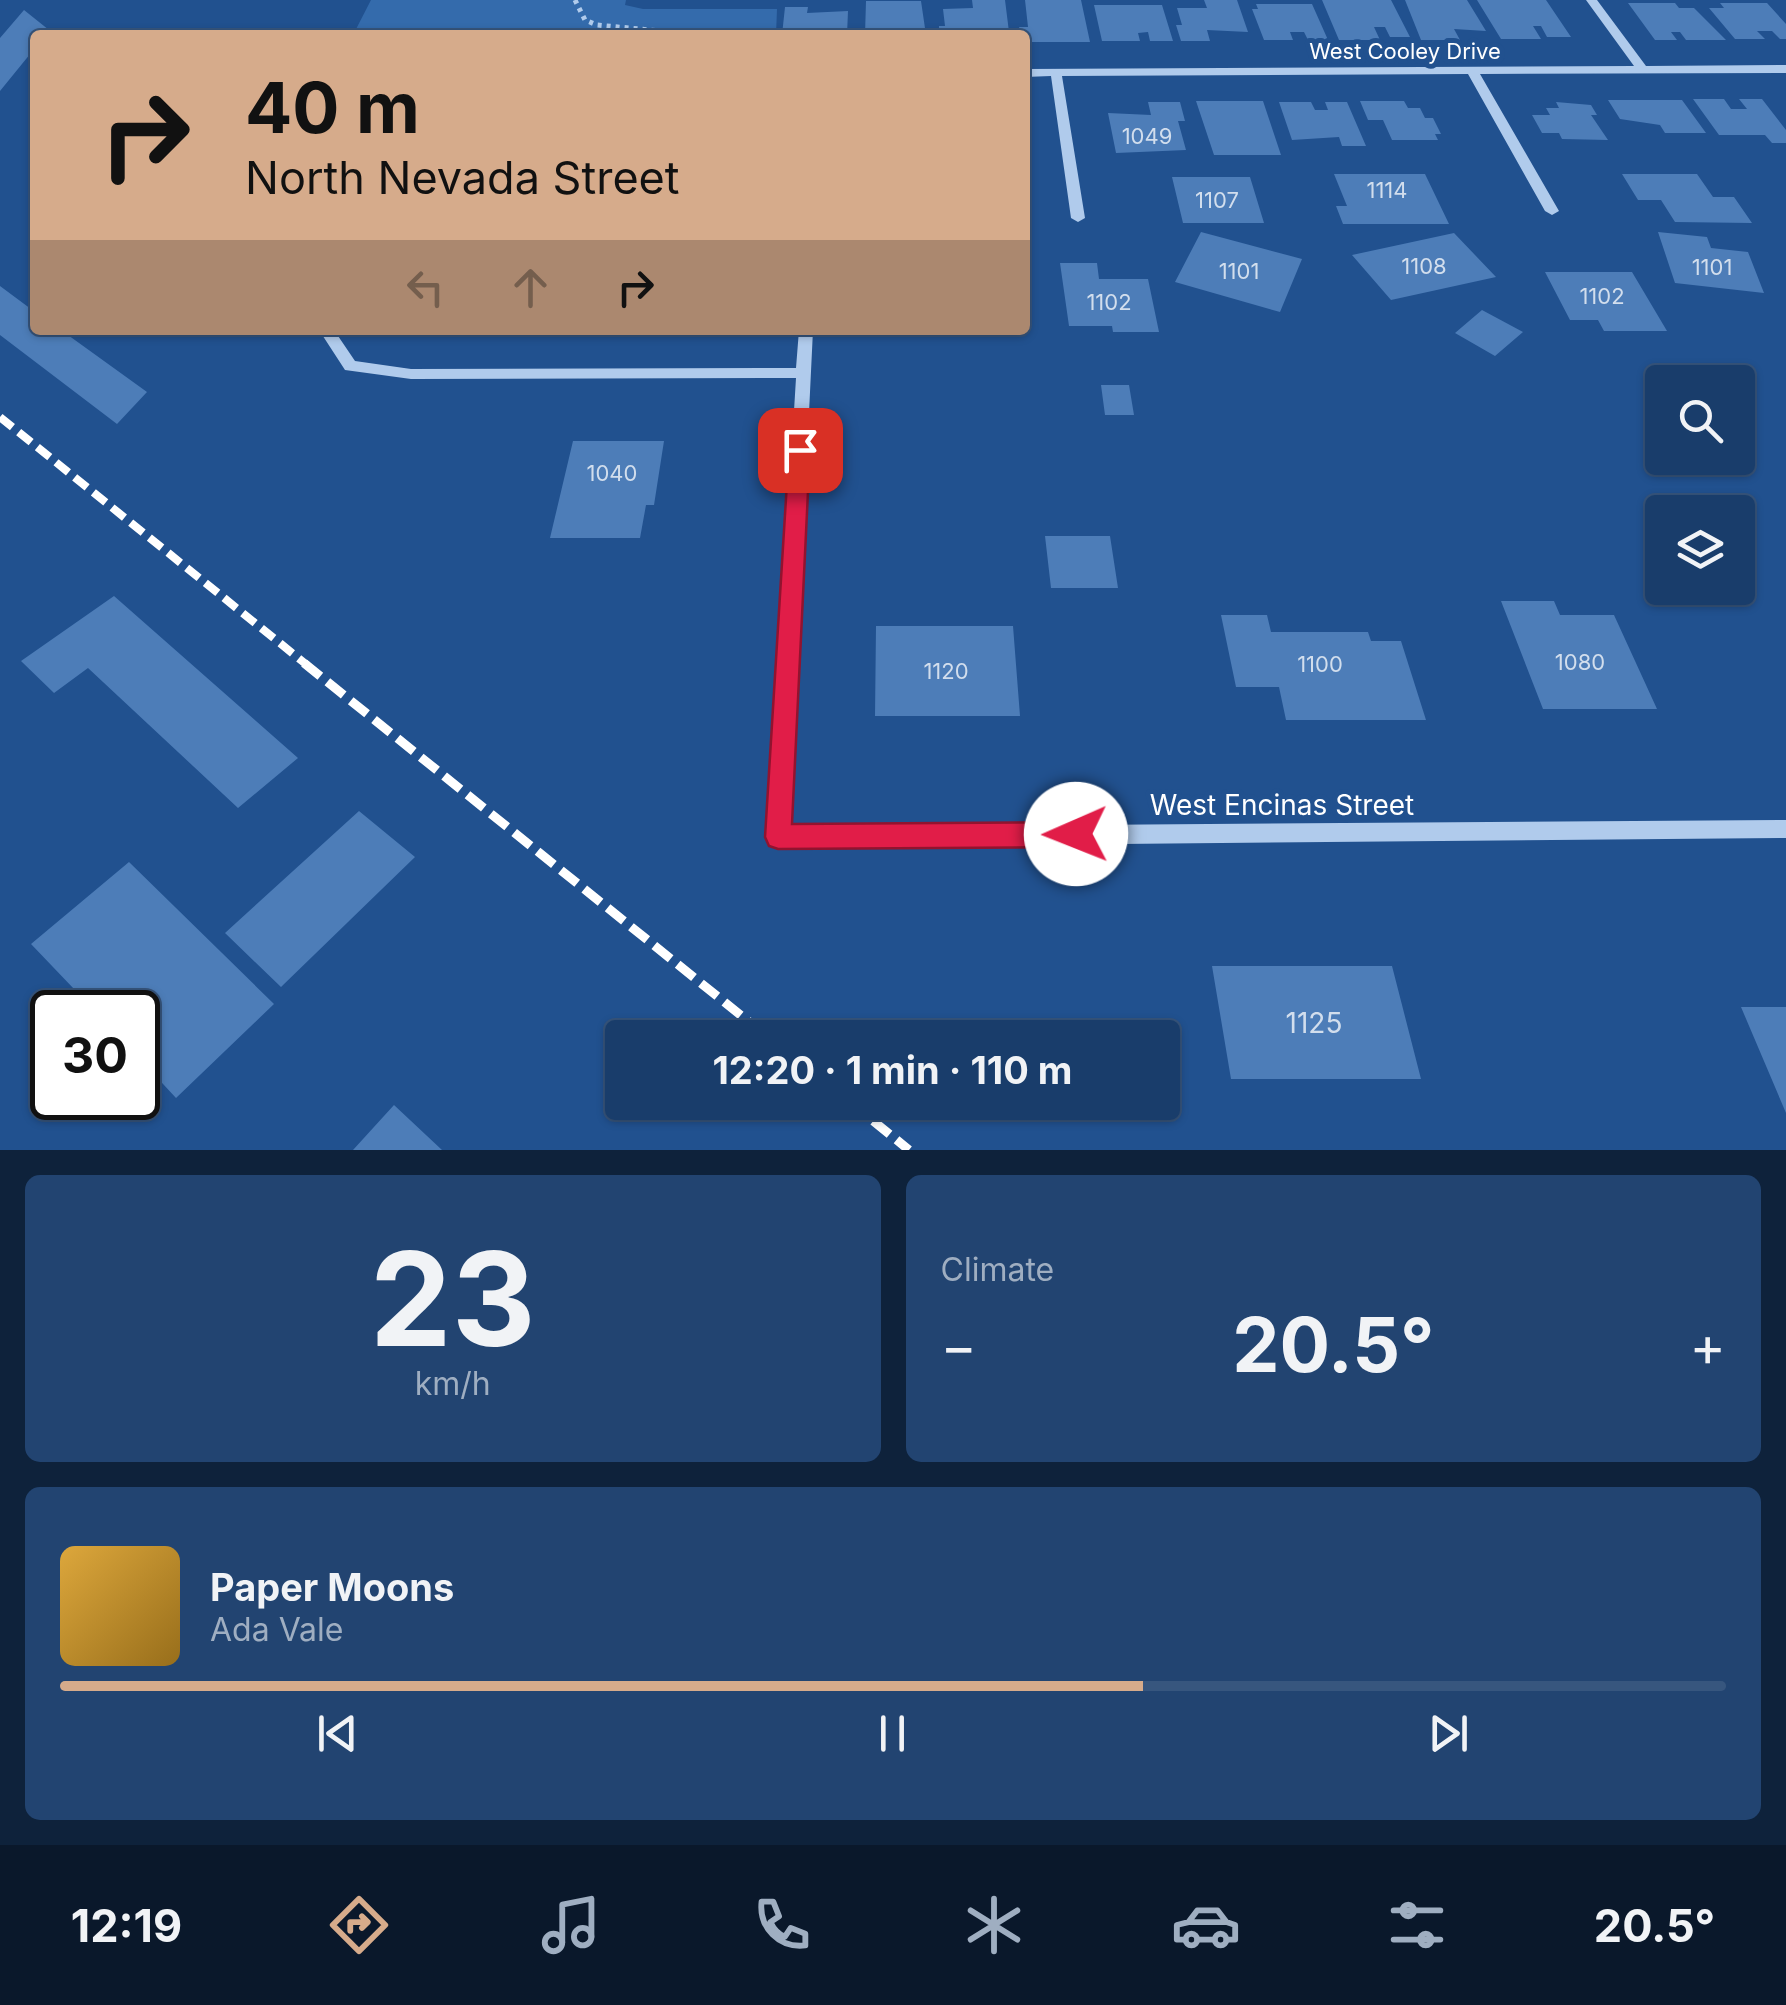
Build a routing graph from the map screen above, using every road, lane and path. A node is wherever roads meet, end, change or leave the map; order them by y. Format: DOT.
graph roads {
  1 [pos="576,0"];
  2 [pos="1590,0"];
  3 [pos="650,30"];
  4 [pos="1786,69"];
  5 [pos="1643,70"];
  6 [pos="1472,71"];
  7 [pos="1030,73"];
  8 [pos="1056,73"];
  9 [pos="1552,211"];
  10 [pos="1078,218"];
  11 [pos="329,335"];
  12 [pos="806,335"];
  13 [pos="804,372"];
  14 [pos="1786,829"];
  1 -- 3 [label="path"];
  2 -- 5 [label="street"];
  4 -- 5 [label="street, West Cooley Drive"];
  5 -- 6 [label="street, West Cooley Drive"];
  6 -- 8 [label="street, West Cooley Drive"];
  6 -- 9 [label="street"];
  7 -- 8 [label="street, West Cooley Drive"];
  8 -- 10 [label="street"];
  11 -- 13 [label="street"];
  12 -- 13 [label="street"];
  13 -- 14 [label="street, West Encinas Street"];
}
